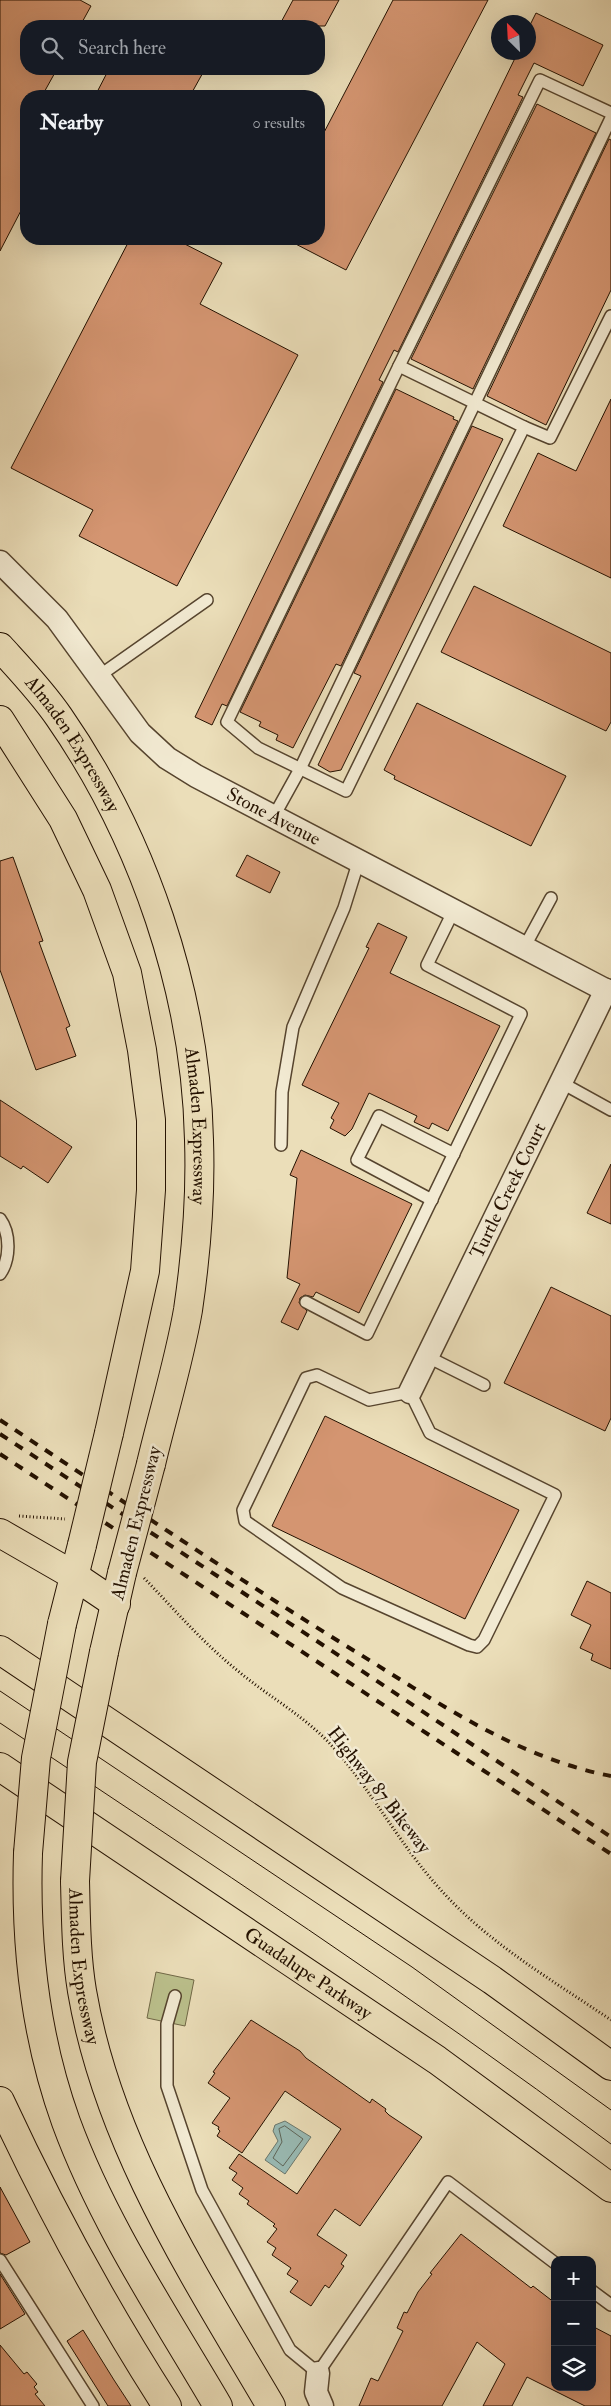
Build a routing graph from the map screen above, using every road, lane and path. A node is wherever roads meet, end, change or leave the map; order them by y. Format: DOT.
graph roads {
  1 [pos="611,113"];
  2 [pos="611,118"];
  3 [pos="611,316"];
  4 [pos="399,366"];
  5 [pos="475,404"];
  6 [pos="524,427"];
  7 [pos="0,562"];
  8 [pos="208,600"];
  9 [pos="0,646"];
  10 [pos="99,676"];
  11 [pos="0,720"];
  12 [pos="300,769"];
  13 [pos="274,816"];
  14 [pos="359,860"];
  15 [pos="550,898"];
  16 [pos="454,910"];
  17 [pos="524,948"];
  18 [pos="609,991"];
  19 [pos="562,1083"];
  20 [pos="611,1110"];
  21 [pos="280,1145"];
  22 [pos="454,1154"];
  23 [pos="432,1200"];
  24 [pos="0,1219"];
  25 [pos="0,1274"];
  26 [pos="306,1302"];
  27 [pos="428,1356"];
  28 [pos="484,1385"];
  29 [pos="410,1392"];
  30 [pos="9,1525"];
  31 [pos="76,1533"];
  32 [pos="131,1574"];
  33 [pos="74,1576"];
  34 [pos="116,1604"];
  35 [pos="0,1650"];
  36 [pos="0,1767"];
  37 [pos="175,1996"];
  38 [pos="611,2020"];
  39 [pos="611,2066"];
  40 [pos="0,2101"];
  41 [pos="611,2188"];
  42 [pos="551,2259"];
  43 [pos="0,2260"];
  44 [pos="596,2294"];
  45 [pos="611,2305"];
  46 [pos="318,2373"];
  47 [pos="93,2406"];
  48 [pos="168,2406"];
  49 [pos="218,2406"];
  50 [pos="271,2406"];
  51 [pos="322,2406"];
  1 -- 4 [label="lane"];
  2 -- 5 [label="lane"];
  3 -- 6 [label="lane"];
  4 -- 5 [label="lane"];
  4 -- 12 [label="lane"];
  5 -- 6 [label="lane"];
  5 -- 12 [label="lane"];
  6 -- 12 [label="lane"];
  7 -- 10 [label="street, Stone Avenue"];
  8 -- 10 [label="lane"];
  9 -- 32 [label="main road, Almaden Expressway, bridge"];
  10 -- 13 [label="street, Stone Avenue"];
  11 -- 31 [label="main road, bridge"];
  12 -- 13 [label="lane"];
  13 -- 14 [label="street, Stone Avenue"];
  14 -- 16 [label="street, Stone Avenue"];
  14 -- 21 [label="lane"];
  15 -- 17 [label="lane"];
  16 -- 17 [label="street, Stone Avenue"];
  16 -- 22 [label="lane"];
  17 -- 18 [label="street, Stone Avenue"];
  18 -- 19 [label="street, Turtle Creek Court"];
  19 -- 20 [label="lane"];
  19 -- 27 [label="street, Turtle Creek Court"];
  22 -- 23 [label="lane"];
  22 -- 23 [label="lane"];
  23 -- 26 [label="lane"];
  24 -- 25 [label="lane"];
  27 -- 28 [label="lane"];
  27 -- 29 [label="street, Turtle Creek Court"];
  29 -- 29 [label="lane"];
  30 -- 31 [label="path"];
  30 -- 33 [label="main road"];
  31 -- 33 [label="main road"];
  32 -- 34 [label="main road, Almaden Expressway"];
  32 -- 38 [label="path, Highway 87 Bikeway"];
  33 -- 34 [label="main road"];
  33 -- 49 [label="main road, bridge"];
  34 -- 50 [label="main road, Almaden Expressway, bridge"];
  35 -- 39 [label="main road"];
  36 -- 41 [label="main road, Guadalupe Parkway"];
  37 -- 46 [label="lane"];
  40 -- 48 [label="main road"];
  42 -- 46 [label="lane"];
  43 -- 47 [label="lane"];
  44 -- 45 [label="lane"];
  46 -- 51 [label="street"];
}
